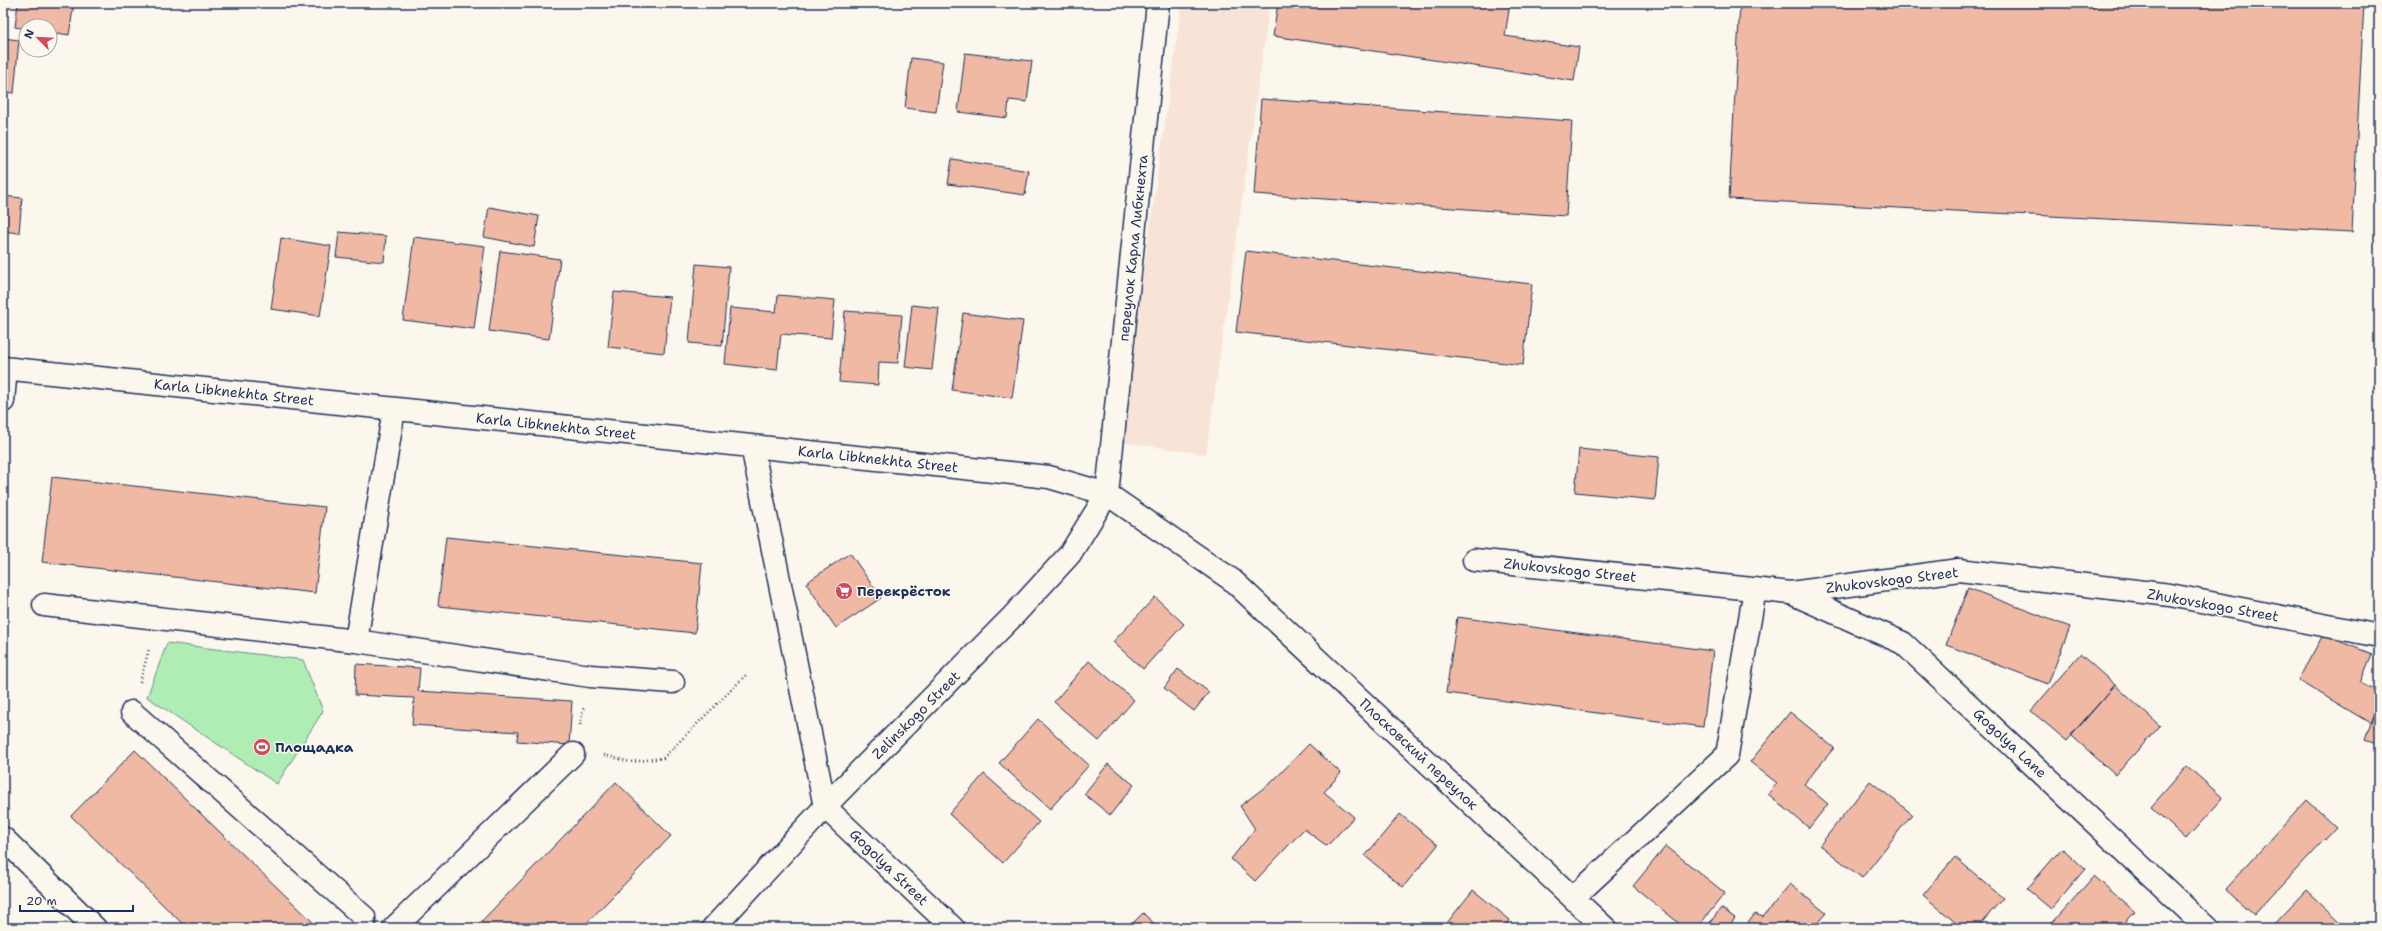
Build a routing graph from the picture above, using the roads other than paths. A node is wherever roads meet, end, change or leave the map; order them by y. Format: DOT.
graph roads {
  1 [pos="1158,3"];
  2 [pos="4,369"];
  3 [pos="3,401"];
  4 [pos="394,408"];
  5 [pos="752,446"];
  6 [pos="1107,494"];
  7 [pos="1474,560"];
  8 [pos="1232,580"];
  9 [pos="1755,589"];
  10 [pos="1791,593"];
  11 [pos="44,605"];
  12 [pos="2379,636"];
  13 [pos="356,641"];
  14 [pos="673,682"];
  15 [pos="132,712"];
  16 [pos="573,754"];
  17 [pos="825,807"];
  18 [pos="6,842"];
  19 [pos="1573,898"];
  20 [pos="95,928"];
  21 [pos="364,928"];
  22 [pos="394,928"];
  23 [pos="714,928"];
  24 [pos="952,928"];
  25 [pos="1605,928"];
  26 [pos="2207,928"];
  1 -- 6 [label="street, переулок Карла Либкнехта"];
  2 -- 3 [label="street"];
  2 -- 4 [label="street, Karla Libknekhta Street"];
  4 -- 5 [label="street, Karla Libknekhta Street"];
  4 -- 13 [label="street"];
  5 -- 6 [label="street, Karla Libknekhta Street"];
  5 -- 17 [label="street"];
  6 -- 8 [label="street, Karla Libknekhta Street"];
  6 -- 17 [label="street, Zelinskogo Street"];
  7 -- 9 [label="street, Zhukovskogo Street"];
  8 -- 19 [label="street, Плосковский переулок"];
  9 -- 10 [label="street, Zhukovskogo Street"];
  9 -- 19 [label="street"];
  10 -- 12 [label="street, Zhukovskogo Street"];
  10 -- 26 [label="street, Gogolya Lane"];
  11 -- 13 [label="street"];
  13 -- 14 [label="street"];
  15 -- 21 [label="street"];
  16 -- 22 [label="street"];
  17 -- 23 [label="street, Zelinskogo Street"];
  17 -- 24 [label="street, Gogolya Street"];
  18 -- 20 [label="street"];
  19 -- 25 [label="street, Плосковский переулок"];
}
